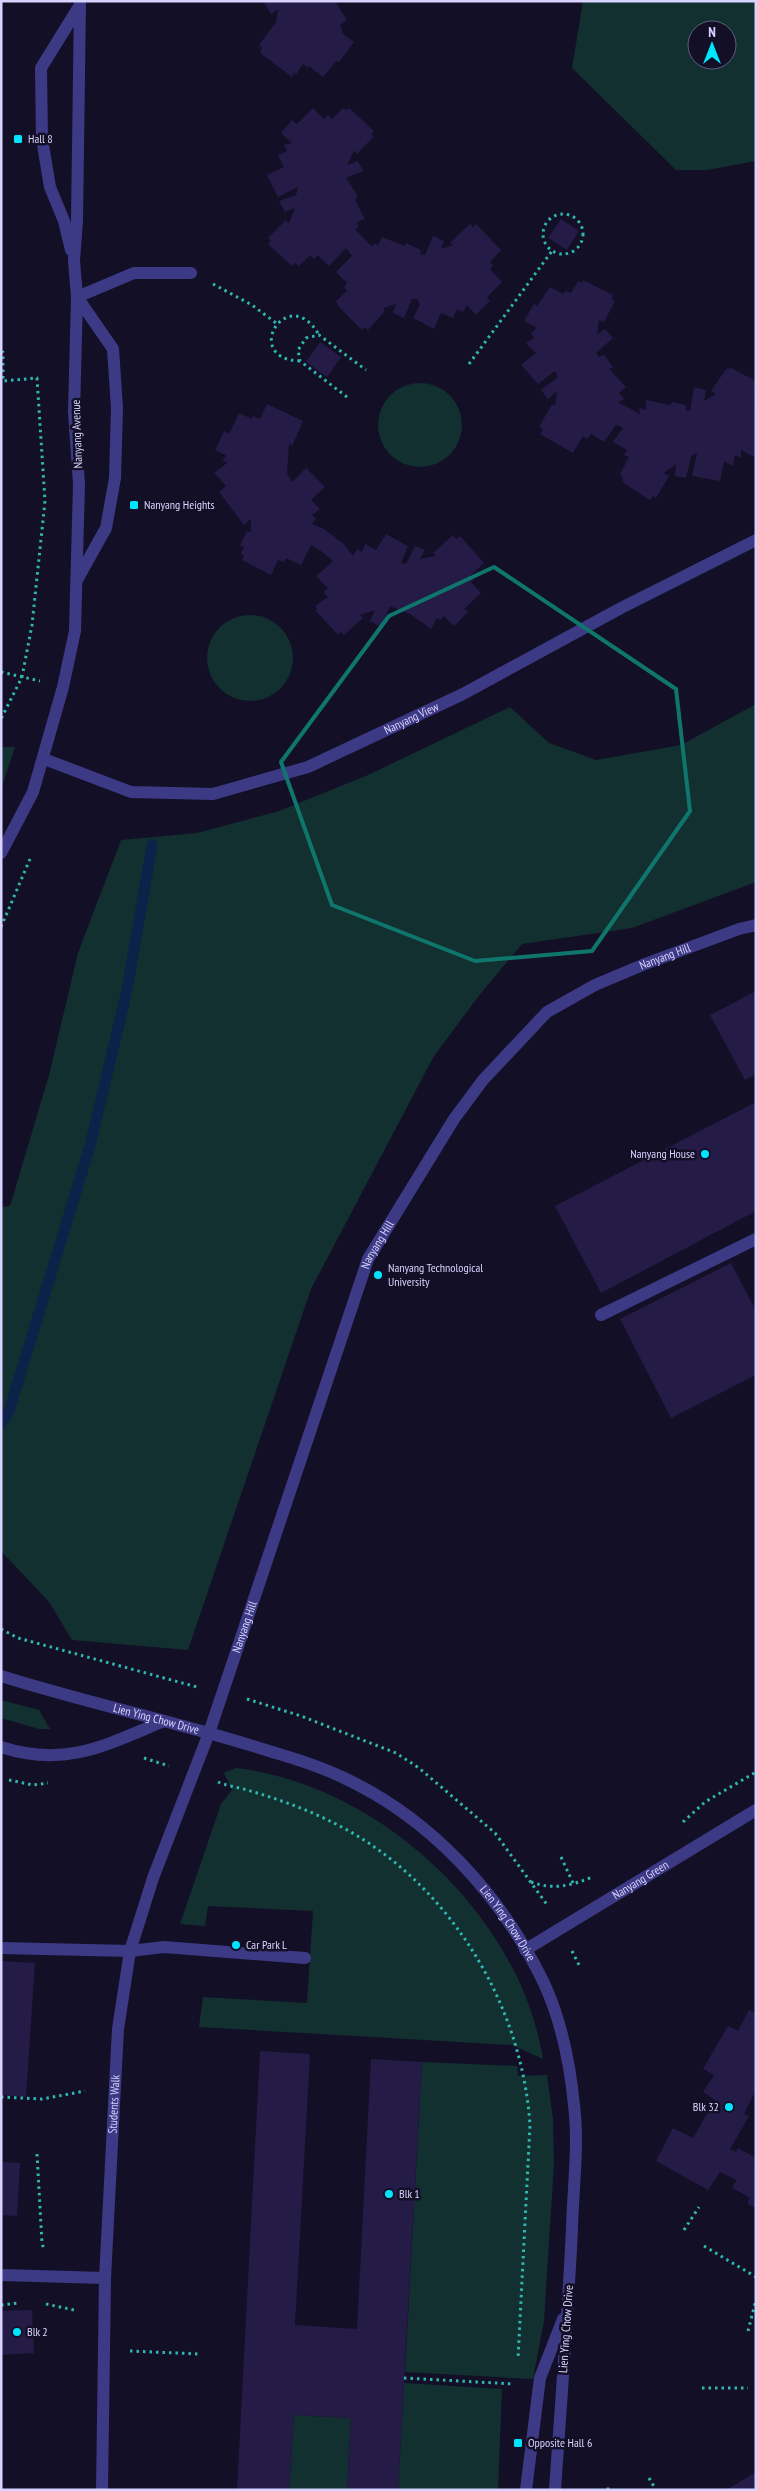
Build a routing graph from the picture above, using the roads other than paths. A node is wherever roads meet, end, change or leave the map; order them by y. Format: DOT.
graph roads {
  1 [pos="80,3"];
  2 [pos="74,261"];
  3 [pos="191,272"];
  4 [pos="77,297"];
  5 [pos="756,540"];
  6 [pos="75,582"];
  7 [pos="44,759"];
  8 [pos="1,853"];
  9 [pos="756,925"];
  10 [pos="756,1239"];
  11 [pos="600,1315"];
  12 [pos="1,1676"];
  13 [pos="164,1722"];
  14 [pos="209,1733"];
  15 [pos="1,1747"];
  16 [pos="756,1810"];
  17 [pos="1,1948"];
  18 [pos="525,1950"];
  19 [pos="130,1951"];
  20 [pos="305,1958"];
  21 [pos="1,2275"];
  22 [pos="106,2278"];
  23 [pos="568,2308"];
  24 [pos="102,2490"];
  25 [pos="526,2490"];
  26 [pos="555,2490"];
  1 -- 2 [label="street, Nanyang Avenue"];
  1 -- 2 [label="street"];
  2 -- 4 [label="street, Nanyang Avenue"];
  3 -- 4 [label="street"];
  4 -- 6 [label="street, Nanyang Avenue"];
  4 -- 6 [label="street"];
  5 -- 7 [label="street, Nanyang View"];
  6 -- 7 [label="street, Nanyang Avenue"];
  7 -- 8 [label="street, Nanyang Avenue"];
  9 -- 14 [label="street, Nanyang Hill"];
  10 -- 11 [label="street"];
  12 -- 13 [label="street, Lien Ying Chow Drive"];
  13 -- 14 [label="street, Lien Ying Chow Drive"];
  13 -- 15 [label="street"];
  14 -- 18 [label="street, Lien Ying Chow Drive"];
  14 -- 19 [label="street, Students Walk"];
  16 -- 18 [label="street, Nanyang Green"];
  17 -- 19 [label="street"];
  18 -- 23 [label="street, Lien Ying Chow Drive"];
  19 -- 20 [label="street"];
  19 -- 22 [label="street, Students Walk"];
  21 -- 22 [label="street"];
  22 -- 24 [label="street, Students Walk"];
  23 -- 25 [label="street"];
  23 -- 26 [label="street, Lien Ying Chow Drive"];
}
